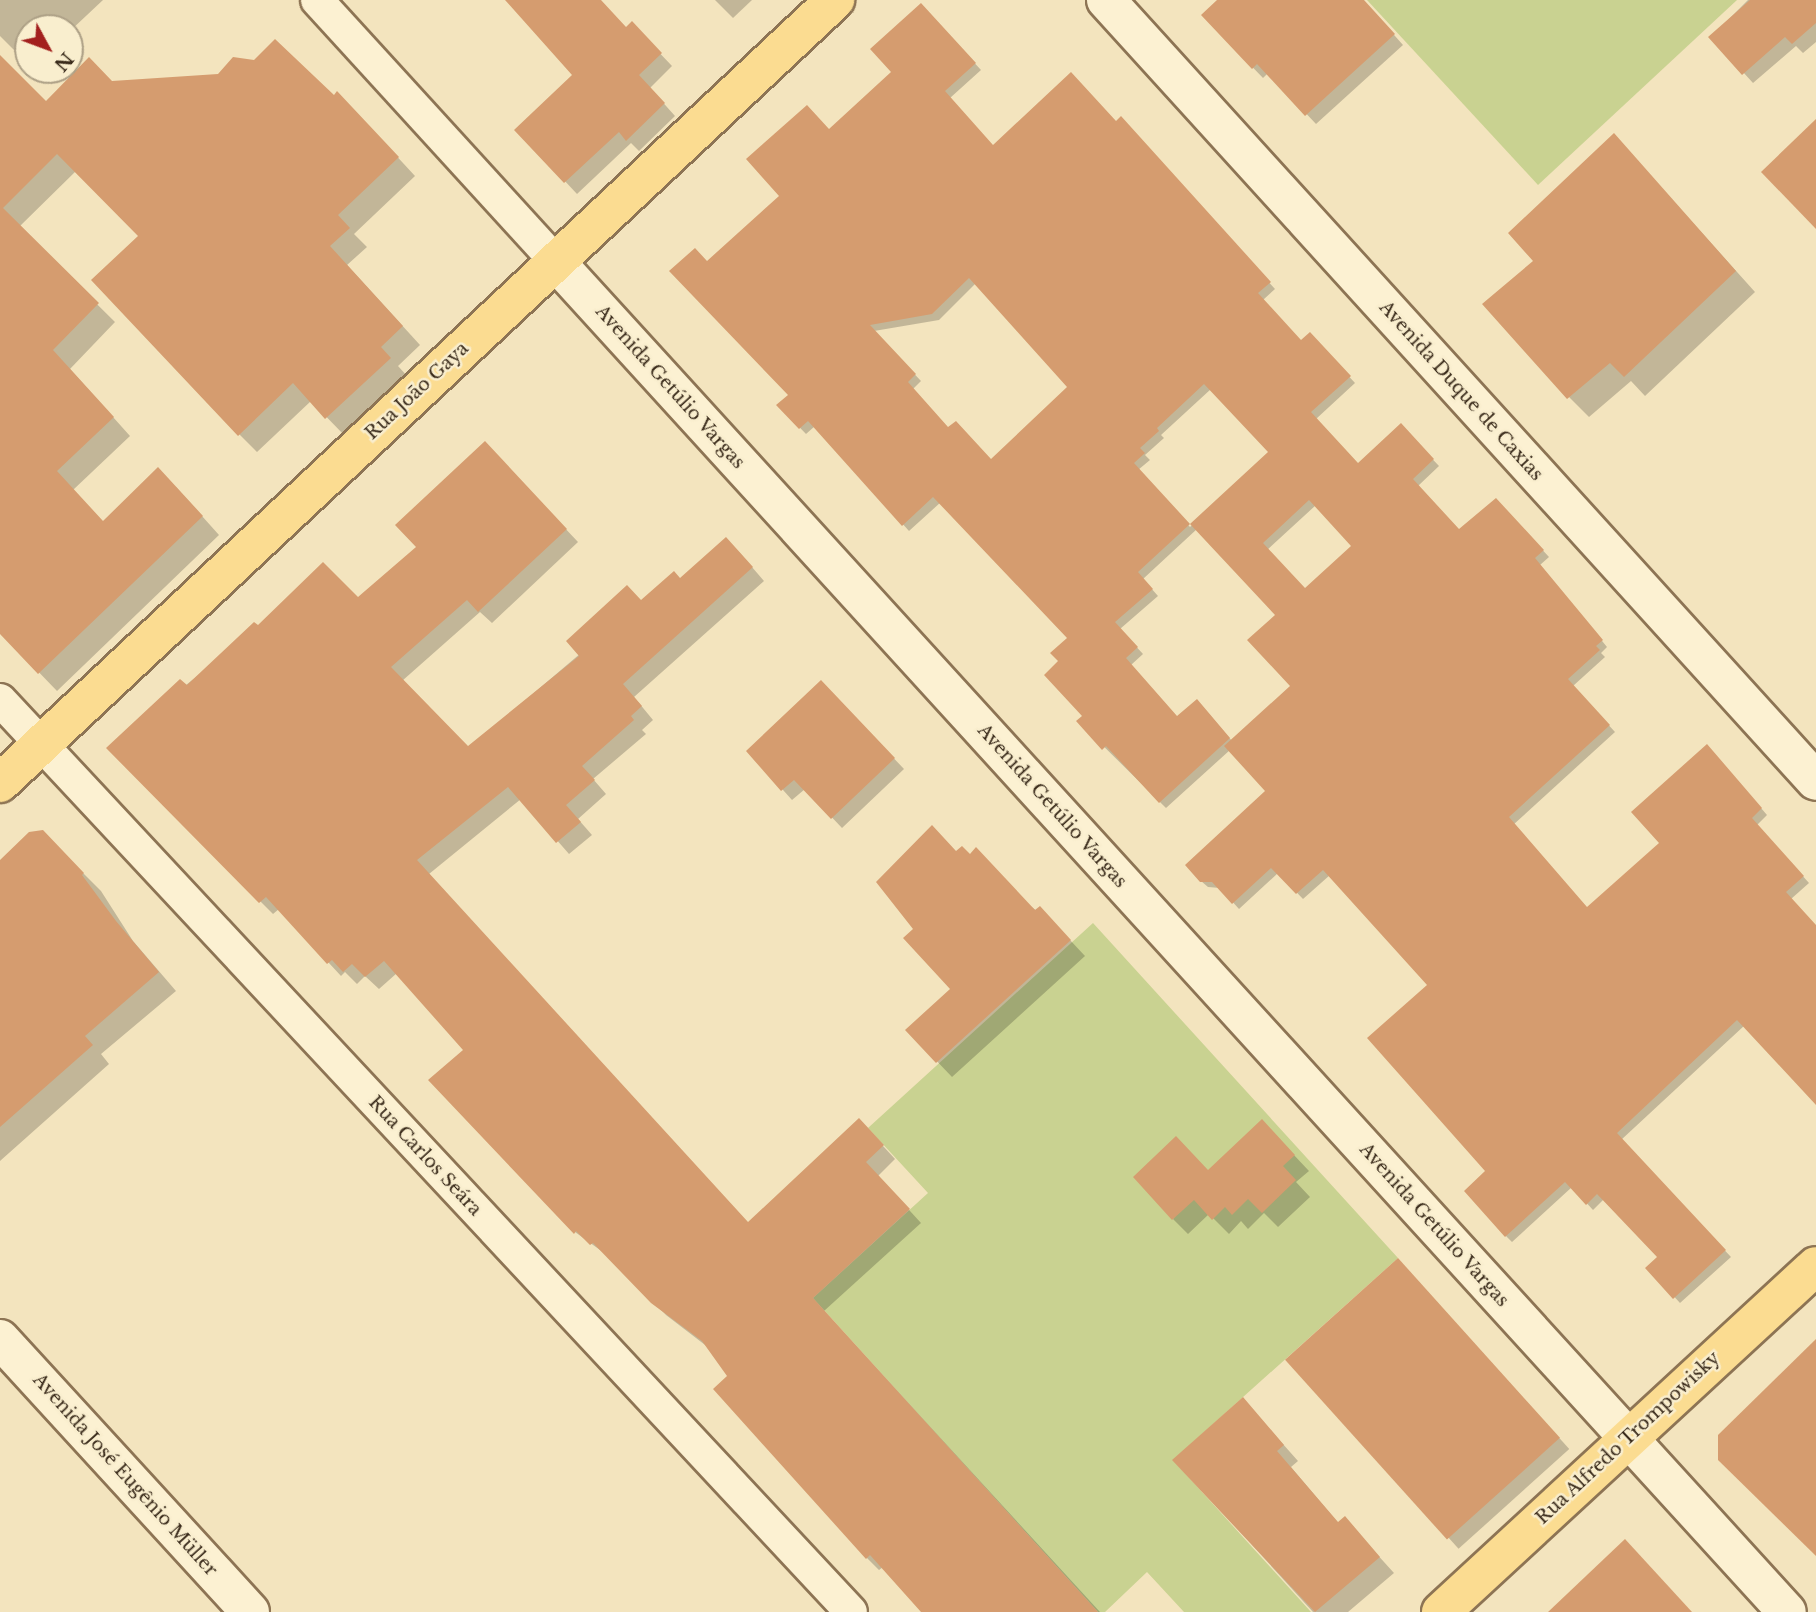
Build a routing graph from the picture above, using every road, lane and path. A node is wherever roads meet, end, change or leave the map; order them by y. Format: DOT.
graph roads {
  1 [pos="317,0"];
  2 [pos="835,0"];
  3 [pos="1106,0"];
  4 [pos="555,261"];
  5 [pos="0,700"];
  6 [pos="41,745"];
  7 [pos="1816,781"];
  8 [pos="0,783"];
  9 [pos="1816,1266"];
  10 [pos="0,1339"];
  11 [pos="1627,1439"];
  12 [pos="250,1612"];
  13 [pos="851,1612"];
  14 [pos="1441,1612"];
  15 [pos="1787,1612"];
  1 -- 4 [label="street, Avenida Getúlio Vargas"];
  2 -- 4 [label="main road, Rua João Gaya"];
  3 -- 7 [label="street, Avenida Duque de Caxias"];
  4 -- 6 [label="main road, Rua João Gaya"];
  4 -- 11 [label="street, Avenida Getúlio Vargas"];
  5 -- 6 [label="street, Rua Carlos Seára"];
  6 -- 8 [label="main road, Rua João Gaya"];
  6 -- 13 [label="street, Rua Carlos Seára"];
  9 -- 11 [label="main road, Rua Alfredo Trompowisky"];
  10 -- 12 [label="street, Avenida José Eugênio Müller"];
  11 -- 14 [label="main road, Rua Alfredo Trompowisky"];
  11 -- 15 [label="street, Avenida Getúlio Vargas"];
}
